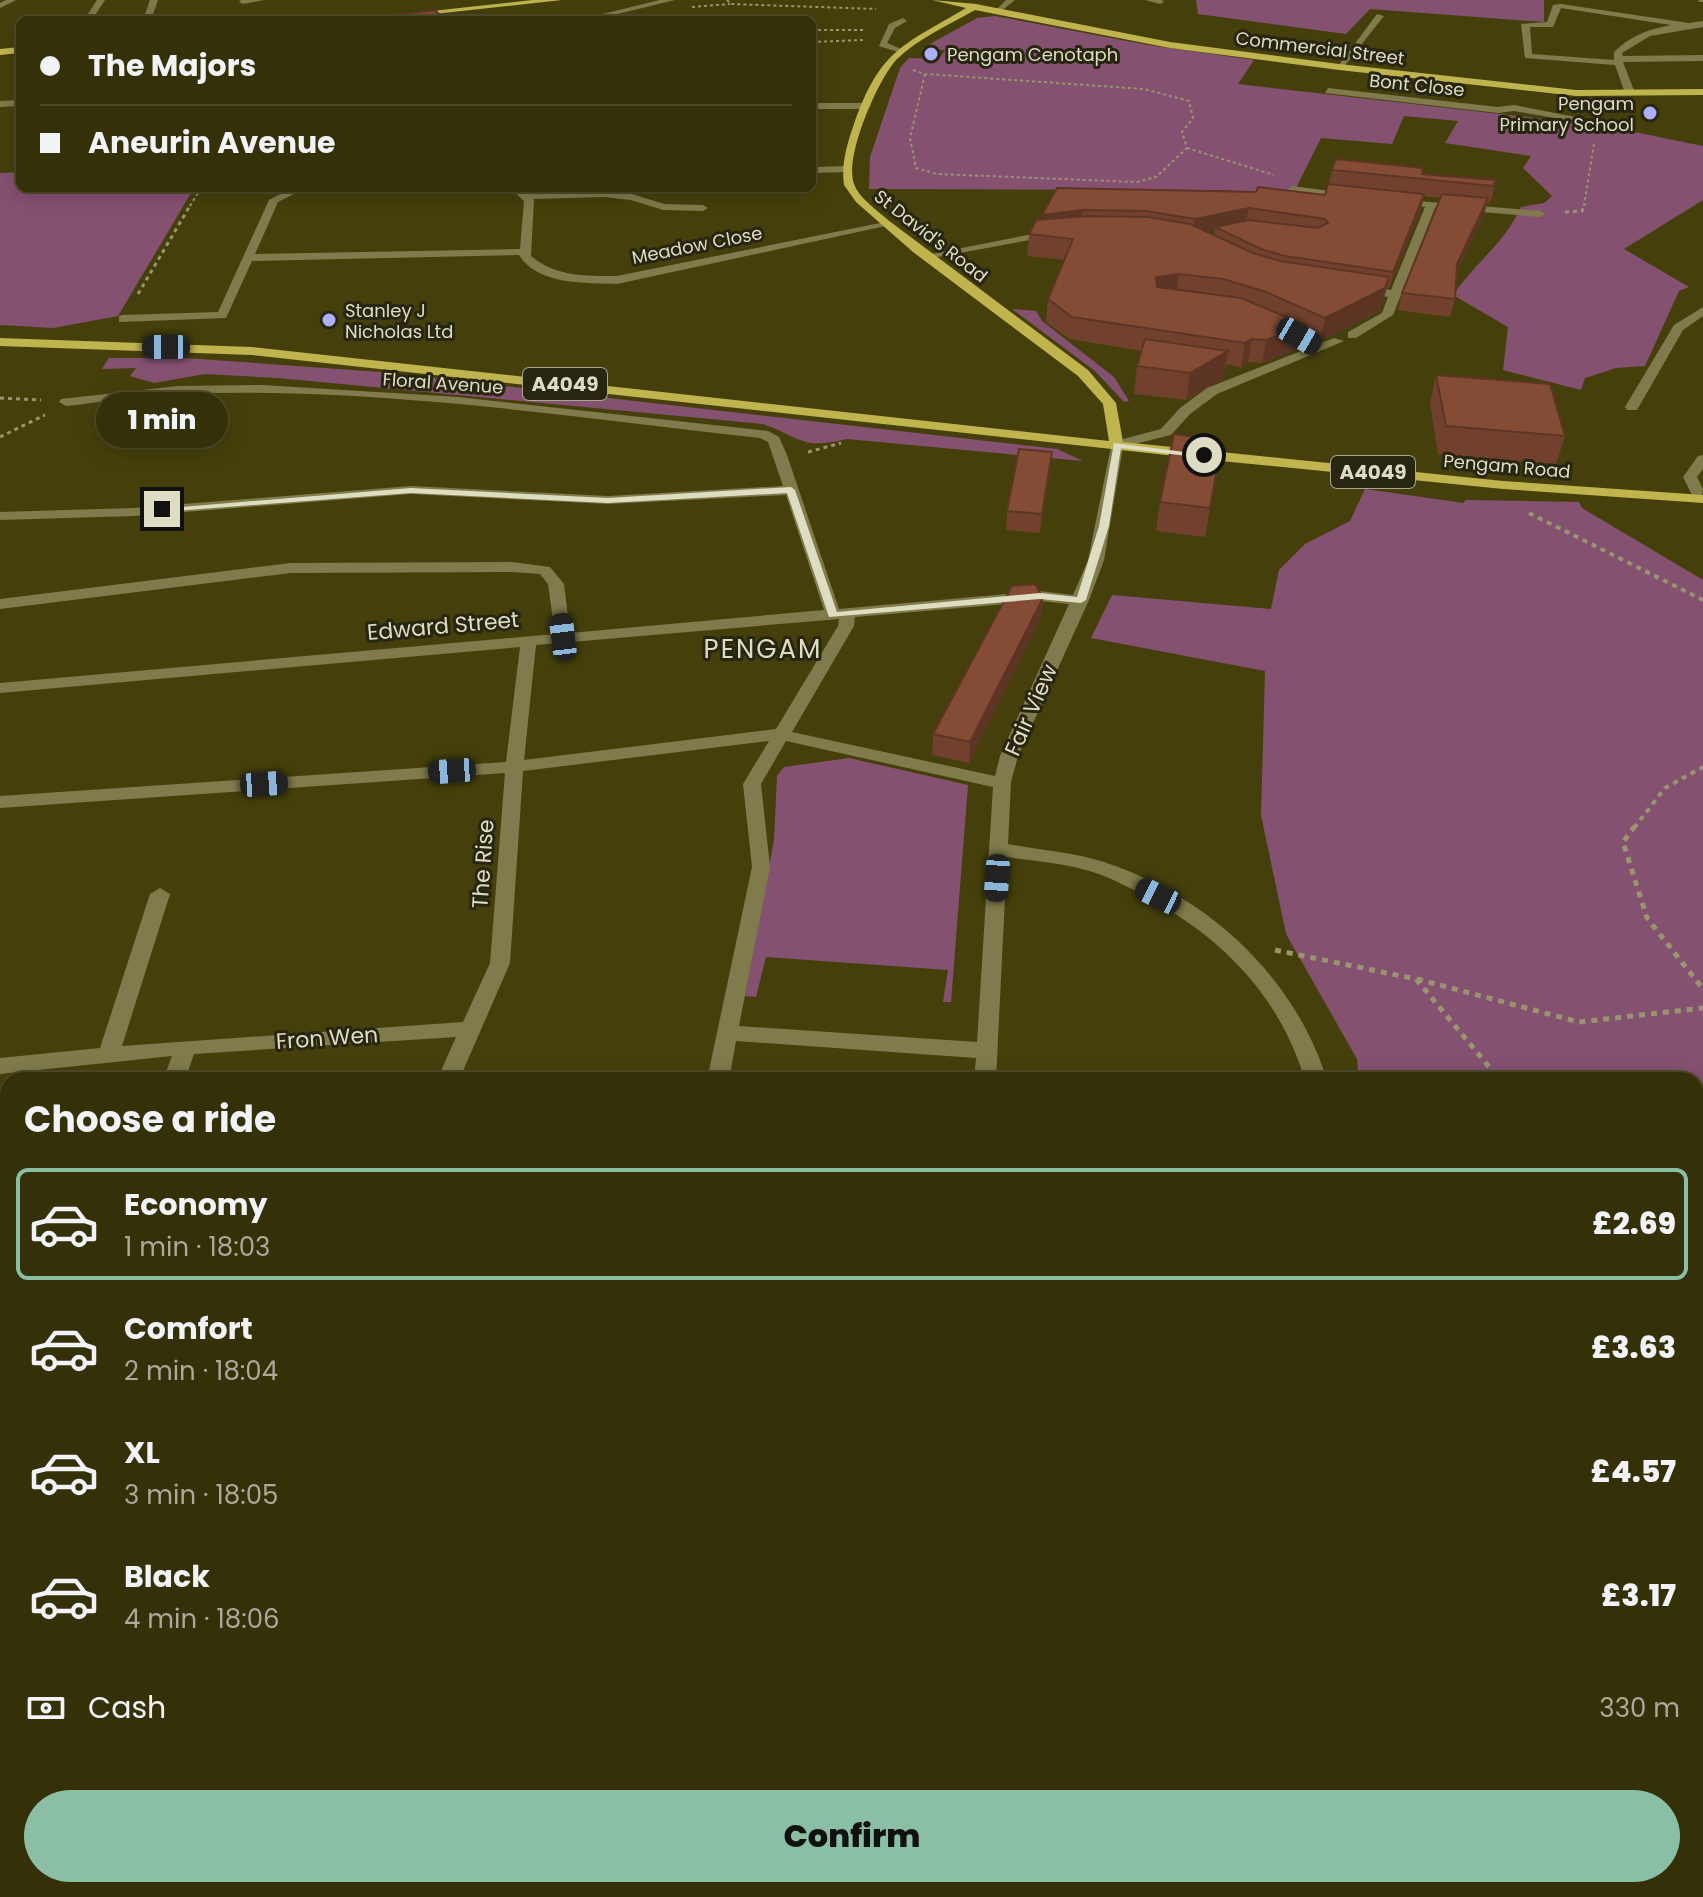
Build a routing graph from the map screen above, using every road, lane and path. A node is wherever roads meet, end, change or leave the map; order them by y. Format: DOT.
graph roads {
  1 [pos="12,0"];
  2 [pos="260,0"];
  3 [pos="558,0"];
  4 [pos="671,0"];
  5 [pos="727,0"];
  6 [pos="809,0"];
  7 [pos="936,0"];
  8 [pos="1011,0"];
  9 [pos="1149,0"];
  10 [pos="517,1"];
  11 [pos="243,2"];
  12 [pos="1160,2"];
  13 [pos="0,6"];
  14 [pos="807,6"];
  15 [pos="976,6"];
  16 [pos="888,10"];
  17 [pos="997,10"];
  18 [pos="388,16"];
  19 [pos="609,16"];
  20 [pos="1380,16"];
  21 [pos="903,21"];
  22 [pos="1703,24"];
  23 [pos="1686,26"];
  24 [pos="816,30"];
  25 [pos="865,30"];
  26 [pos="1703,39"];
  27 [pos="874,40"];
  28 [pos="816,42"];
  29 [pos="898,51"];
  30 [pos="1703,58"];
  31 [pos="1619,61"];
  32 [pos="1339,67"];
  33 [pos="910,69"];
  34 [pos="925,74"];
  35 [pos="1520,88"];
  36 [pos="1328,91"];
  37 [pos="1703,92"];
  38 [pos="1630,93"];
  39 [pos="816,106"];
  40 [pos="866,106"];
  41 [pos="1514,108"];
  42 [pos="1596,122"];
  43 [pos="1187,148"];
  44 [pos="847,169"];
  45 [pos="816,170"];
  46 [pos="1293,189"];
  47 [pos="199,192"];
  48 [pos="292,192"];
  49 [pos="521,192"];
  50 [pos="527,196"];
  51 [pos="1368,199"];
  52 [pos="1383,200"];
  53 [pos="1431,205"];
  54 [pos="703,208"];
  55 [pos="1540,214"];
  56 [pos="885,225"];
  57 [pos="1068,232"];
  58 [pos="523,252"];
  59 [pos="927,256"];
  60 [pos="247,258"];
  61 [pos="1344,287"];
  62 [pos="1397,295"];
  63 [pos="1703,311"];
  64 [pos="123,319"];
  65 [pos="1352,335"];
  66 [pos="1305,340"];
  67 [pos="4,341"];
  68 [pos="1338,341"];
  69 [pos="1319,348"];
  70 [pos="1219,370"];
  71 [pos="1251,375"];
  72 [pos="0,398"];
  73 [pos="66,402"];
  74 [pos="1632,407"];
  75 [pos="0,437"];
  76 [pos="1117,445"];
  77 [pos="1703,459"];
  78 [pos="791,490"];
  79 [pos="1702,499"];
  80 [pos="1526,512"];
  81 [pos="0,516"];
  82 [pos="1081,600"];
  83 [pos="1703,600"];
  84 [pos="0,604"];
  85 [pos="840,614"];
  86 [pos="563,637"];
  87 [pos="529,640"];
  88 [pos="0,688"];
  89 [pos="780,734"];
  90 [pos="514,767"];
  91 [pos="1703,767"];
  92 [pos="1002,782"];
  93 [pos="0,802"];
  94 [pos="999,849"];
  95 [pos="160,894"];
  96 [pos="1230,941"];
  97 [pos="1416,979"];
  98 [pos="1703,989"];
  99 [pos="1703,1008"];
  100 [pos="468,1029"];
  101 [pos="728,1033"];
  102 [pos="186,1047"];
  103 [pos="987,1051"];
  104 [pos="109,1054"];
  105 [pos="0,1066"];
  106 [pos="177,1072"];
  107 [pos="451,1072"];
  108 [pos="720,1072"];
  109 [pos="986,1072"];
  110 [pos="1315,1072"];
  111 [pos="1493,1072"];
  1 -- 13 [label="street"];
  2 -- 11 [label="street"];
  3 -- 10 [label="main road"];
  4 -- 19 [label="street"];
  5 -- 14 [label="path"];
  6 -- 14 [label="path"];
  7 -- 15 [label="main road, Commercial Street"];
  8 -- 17 [label="street"];
  9 -- 12 [label="street"];
  10 -- 18 [label="main road"];
  14 -- 16 [label="path"];
  15 -- 17 [label="main road, Commercial Street"];
  15 -- 29 [label="main road"];
  17 -- 32 [label="main road, Commercial Street"];
  20 -- 32 [label="street"];
  21 -- 29 [label="street"];
  22 -- 23 [label="street"];
  23 -- 26 [label="street"];
  23 -- 31 [label="street"];
  23 -- 31 [label="street"];
  24 -- 25 [label="path"];
  27 -- 28 [label="path"];
  29 -- 40 [label="main road"];
  30 -- 31 [label="street"];
  31 -- 38 [label="street"];
  32 -- 35 [label="main road, Commercial Street"];
  33 -- 34 [label="path"];
  34 -- 43 [label="path"];
  34 -- 43 [label="path"];
  35 -- 38 [label="main road, Commercial Street"];
  35 -- 41 [label="street"];
  36 -- 41 [label="street, Bont Close"];
  37 -- 38 [label="main road, Commercial Street"];
  39 -- 40 [label="street"];
  40 -- 44 [label="main road"];
  41 -- 42 [label="street, Bont Close"];
  42 -- 55 [label="path"];
  43 -- 46 [label="path"];
  44 -- 45 [label="street"];
  44 -- 56 [label="main road, St David's Road"];
  46 -- 51 [label="street"];
  47 -- 64 [label="path"];
  48 -- 60 [label="street"];
  49 -- 50 [label="street"];
  50 -- 54 [label="street"];
  50 -- 58 [label="street"];
  52 -- 53 [label="street"];
  53 -- 55 [label="street"];
  53 -- 62 [label="street"];
  56 -- 58 [label="street, Meadow Close"];
  56 -- 59 [label="main road, St David's Road"];
  57 -- 59 [label="street"];
  58 -- 60 [label="street"];
  59 -- 76 [label="main road, St David's Road"];
  60 -- 64 [label="street"];
  61 -- 62 [label="street"];
  62 -- 65 [label="street"];
  63 -- 74 [label="street"];
  66 -- 69 [label="street"];
  67 -- 76 [label="main road, A4049"];
  68 -- 69 [label="street"];
  69 -- 71 [label="street"];
  70 -- 71 [label="street"];
  71 -- 76 [label="street"];
  72 -- 73 [label="path"];
  73 -- 75 [label="path"];
  73 -- 78 [label="street, Floral Avenue"];
  76 -- 79 [label="main road, Pengam Road / A4049"];
  76 -- 82 [label="street, Fair View"];
  77 -- 79 [label="street"];
  78 -- 81 [label="street"];
  78 -- 85 [label="street, Floral Avenue"];
  80 -- 83 [label="path"];
  82 -- 85 [label="street, Edward Street"];
  82 -- 92 [label="street, Fair View"];
  84 -- 86 [label="street"];
  85 -- 86 [label="street, Edward Street"];
  85 -- 89 [label="street"];
  86 -- 87 [label="street, Edward Street"];
  87 -- 88 [label="street, Edward Street"];
  87 -- 90 [label="street, The Rise"];
  89 -- 90 [label="street"];
  89 -- 92 [label="street"];
  89 -- 101 [label="street"];
  90 -- 93 [label="street"];
  90 -- 100 [label="street, The Rise"];
  91 -- 98 [label="path"];
  92 -- 94 [label="street, Fair View"];
  94 -- 96 [label="street"];
  94 -- 103 [label="street, Fair View"];
  95 -- 104 [label="street"];
  96 -- 97 [label="path"];
  96 -- 110 [label="street"];
  97 -- 99 [label="path"];
  97 -- 111 [label="path"];
  100 -- 102 [label="street, Fron Wen"];
  100 -- 107 [label="street, The Rise"];
  101 -- 103 [label="street"];
  101 -- 108 [label="street"];
  102 -- 104 [label="street, Fron Wen"];
  102 -- 106 [label="street"];
  103 -- 109 [label="street, Fair View"];
  104 -- 105 [label="street, Fron Wen"];
}
